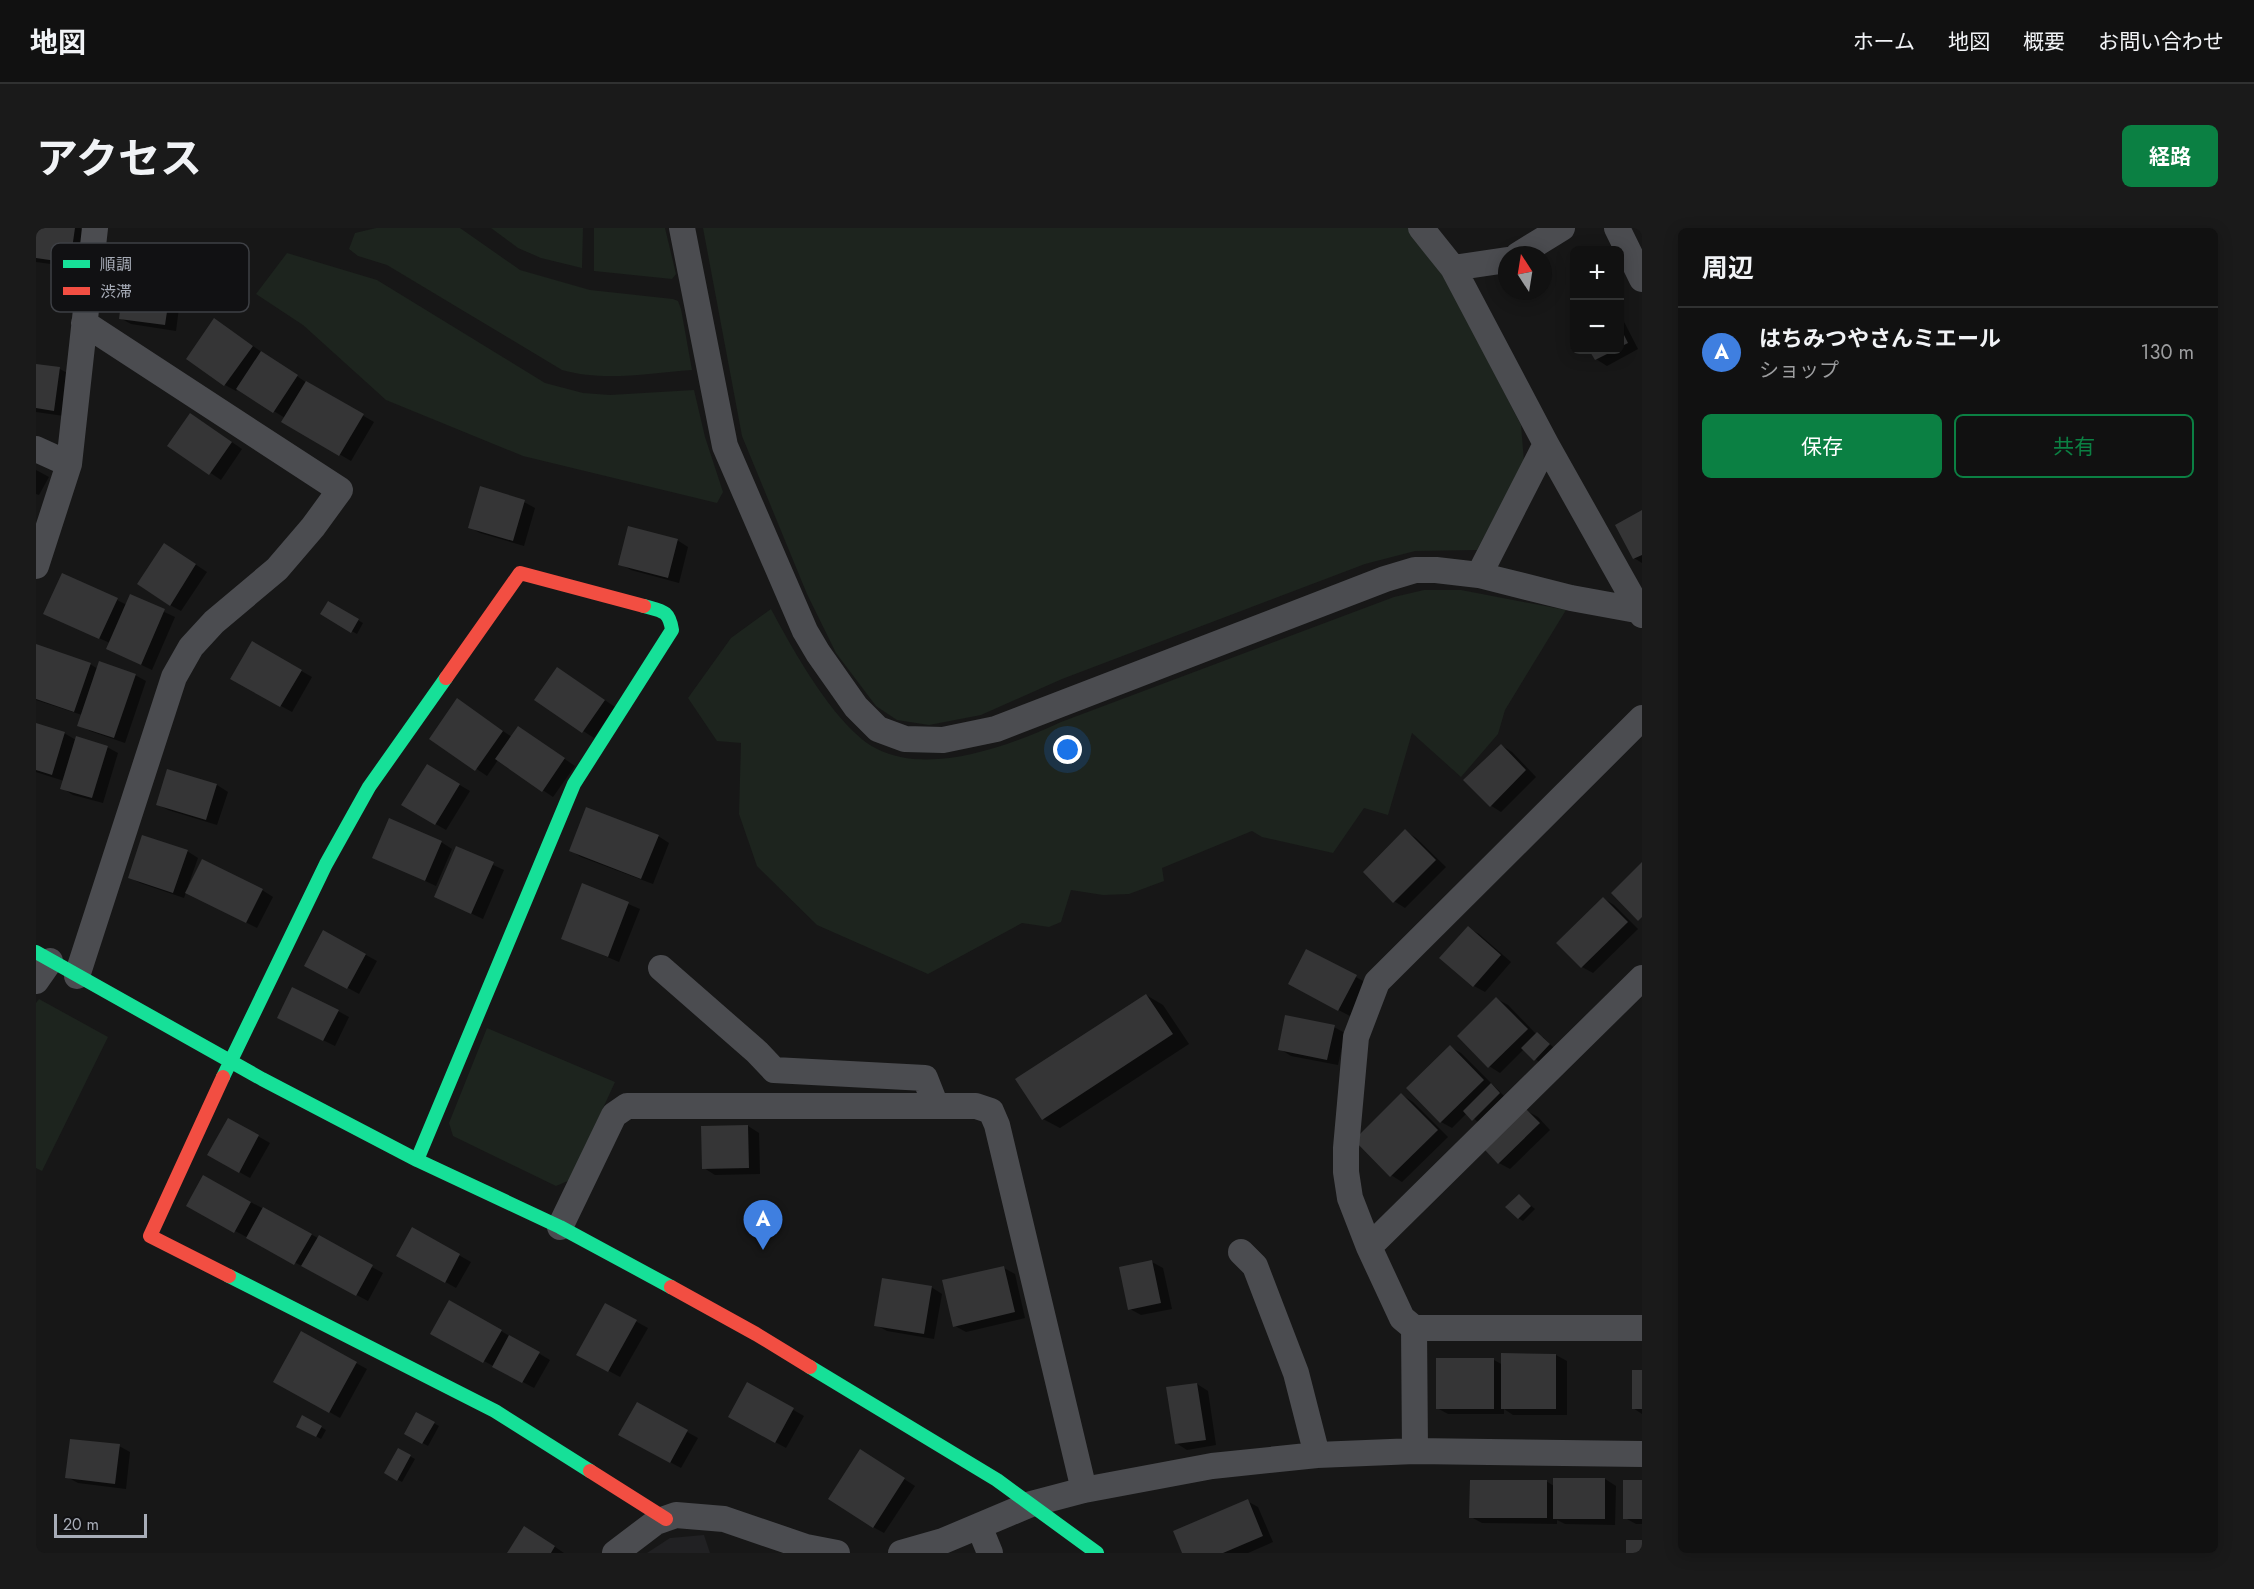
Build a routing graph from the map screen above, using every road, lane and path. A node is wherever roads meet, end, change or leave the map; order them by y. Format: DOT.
graph roads {
  1 [pos="95,228"];
  2 [pos="682,228"];
  3 [pos="1421,228"];
  4 [pos="1562,228"];
  5 [pos="1617,228"];
  6 [pos="93,243"];
  7 [pos="1533,246"];
  8 [pos="1498,261"];
  9 [pos="1453,268"];
  10 [pos="1642,279"];
  11 [pos="85,312"];
  12 [pos="84,323"];
  13 [pos="1546,444"];
  14 [pos="36,449"];
  15 [pos="69,464"];
  16 [pos="36,566"];
  17 [pos="1479,575"];
  18 [pos="1642,613"];
  19 [pos="1642,718"];
  20 [pos="41,965"];
  21 [pos="661,968"];
  22 [pos="77,976"];
  23 [pos="1642,978"];
  24 [pos="231,1061"];
  25 [pos="936,1106"];
  26 [pos="417,1160"];
  27 [pos="560,1227"];
  28 [pos="1369,1247"];
  29 [pos="1241,1252"];
  30 [pos="1413,1328"];
  31 [pos="1642,1328"];
  32 [pos="1415,1451"];
  33 [pos="1642,1454"];
  34 [pos="1317,1455"];
  35 [pos="1084,1490"];
  36 [pos="1031,1504"];
  37 [pos="666,1519"];
  38 [pos="979,1526"];
  39 [pos="615,1553"];
  40 [pos="837,1553"];
  41 [pos="900,1553"];
  42 [pos="990,1553"];
  43 [pos="1097,1553"];
  1 -- 6 [label="street"];
  2 -- 17 [label="street"];
  3 -- 9 [label="street"];
  4 -- 7 [label="street"];
  5 -- 10 [label="street"];
  8 -- 9 [label="street"];
  9 -- 13 [label="street"];
  11 -- 12 [label="street"];
  12 -- 15 [label="street"];
  12 -- 22 [label="street"];
  13 -- 17 [label="street"];
  13 -- 18 [label="street"];
  14 -- 15 [label="street"];
  15 -- 16 [label="street"];
  17 -- 18 [label="street"];
  19 -- 28 [label="street"];
  20 -- 22 [label="street"];
  21 -- 25 [label="street"];
  22 -- 24 [label="street"];
  23 -- 28 [label="street"];
  24 -- 26 [label="street"];
  24 -- 26 [label="street"];
  24 -- 37 [label="street"];
  25 -- 27 [label="street"];
  25 -- 35 [label="street"];
  26 -- 27 [label="street"];
  27 -- 36 [label="street"];
  28 -- 30 [label="street"];
  29 -- 34 [label="street"];
  30 -- 31 [label="street"];
  30 -- 32 [label="street"];
  32 -- 33 [label="street"];
  32 -- 34 [label="street"];
  34 -- 35 [label="street"];
  35 -- 36 [label="street"];
  36 -- 38 [label="street"];
  36 -- 43 [label="street"];
  37 -- 39 [label="street"];
  37 -- 40 [label="street"];
  38 -- 41 [label="street"];
  38 -- 42 [label="street"];
}
